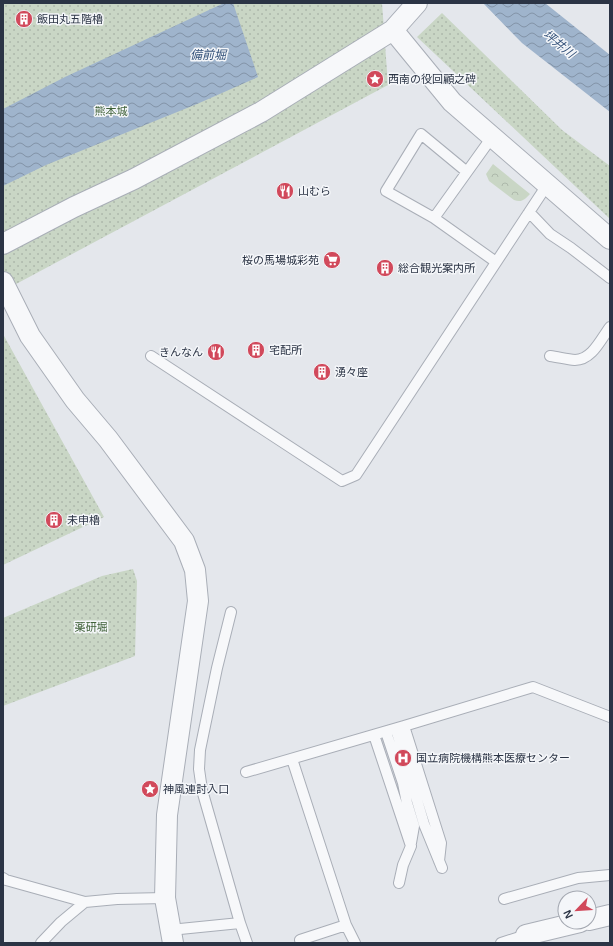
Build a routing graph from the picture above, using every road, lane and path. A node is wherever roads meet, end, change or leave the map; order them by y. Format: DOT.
graph roads {
  1 [pos="417,3"];
  2 [pos="393,30"];
  3 [pos="492,137"];
  4 [pos="467,172"];
  5 [pos="547,185"];
  6 [pos="529,212"];
  7 [pos="434,218"];
  8 [pos="610,239"];
  9 [pos="3,244"];
  10 [pos="496,262"];
  11 [pos="610,278"];
  12 [pos="3,282"];
  13 [pos="610,327"];
  14 [pos="151,356"];
  15 [pos="550,356"];
  16 [pos="231,612"];
  17 [pos="610,717"];
  18 [pos="395,729"];
  19 [pos="374,735"];
  20 [pos="292,759"];
  21 [pos="246,772"];
  22 [pos="411,846"];
  23 [pos="441,865"];
  24 [pos="610,875"];
  25 [pos="3,878"];
  26 [pos="399,883"];
  27 [pos="165,898"];
  28 [pos="504,899"];
  29 [pos="85,902"];
  30 [pos="610,915"];
  31 [pos="597,918"];
  32 [pos="240,923"];
  33 [pos="346,925"];
  34 [pos="557,928"];
  35 [pos="526,935"];
  36 [pos="172,936"];
  37 [pos="300,940"];
  38 [pos="41,943"];
  39 [pos="247,943"];
  40 [pos="355,943"];
  41 [pos="501,943"];
  1 -- 2 [label="street"];
  2 -- 3 [label="street"];
  2 -- 9 [label="street"];
  3 -- 4 [label="lane"];
  3 -- 5 [label="street"];
  4 -- 7 [label="lane"];
  4 -- 7 [label="lane"];
  5 -- 6 [label="lane"];
  5 -- 8 [label="street"];
  6 -- 10 [label="lane"];
  6 -- 11 [label="lane"];
  7 -- 10 [label="lane"];
  10 -- 14 [label="lane"];
  12 -- 27 [label="street"];
  13 -- 15 [label="lane"];
  16 -- 32 [label="lane"];
  17 -- 18 [label="lane"];
  18 -- 19 [label="lane"];
  18 -- 22 [label="lane"];
  18 -- 23 [label="lane"];
  19 -- 20 [label="lane"];
  19 -- 22 [label="lane"];
  20 -- 21 [label="lane"];
  20 -- 33 [label="lane"];
  22 -- 26 [label="lane"];
  24 -- 28 [label="lane"];
  25 -- 29 [label="lane"];
  27 -- 29 [label="lane"];
  27 -- 36 [label="street"];
  29 -- 38 [label="lane"];
  30 -- 31 [label="street"];
  32 -- 36 [label="lane"];
  32 -- 39 [label="lane"];
  33 -- 37 [label="lane"];
  33 -- 40 [label="lane"];
  34 -- 35 [label="street"];
  35 -- 41 [label="lane"];
}
